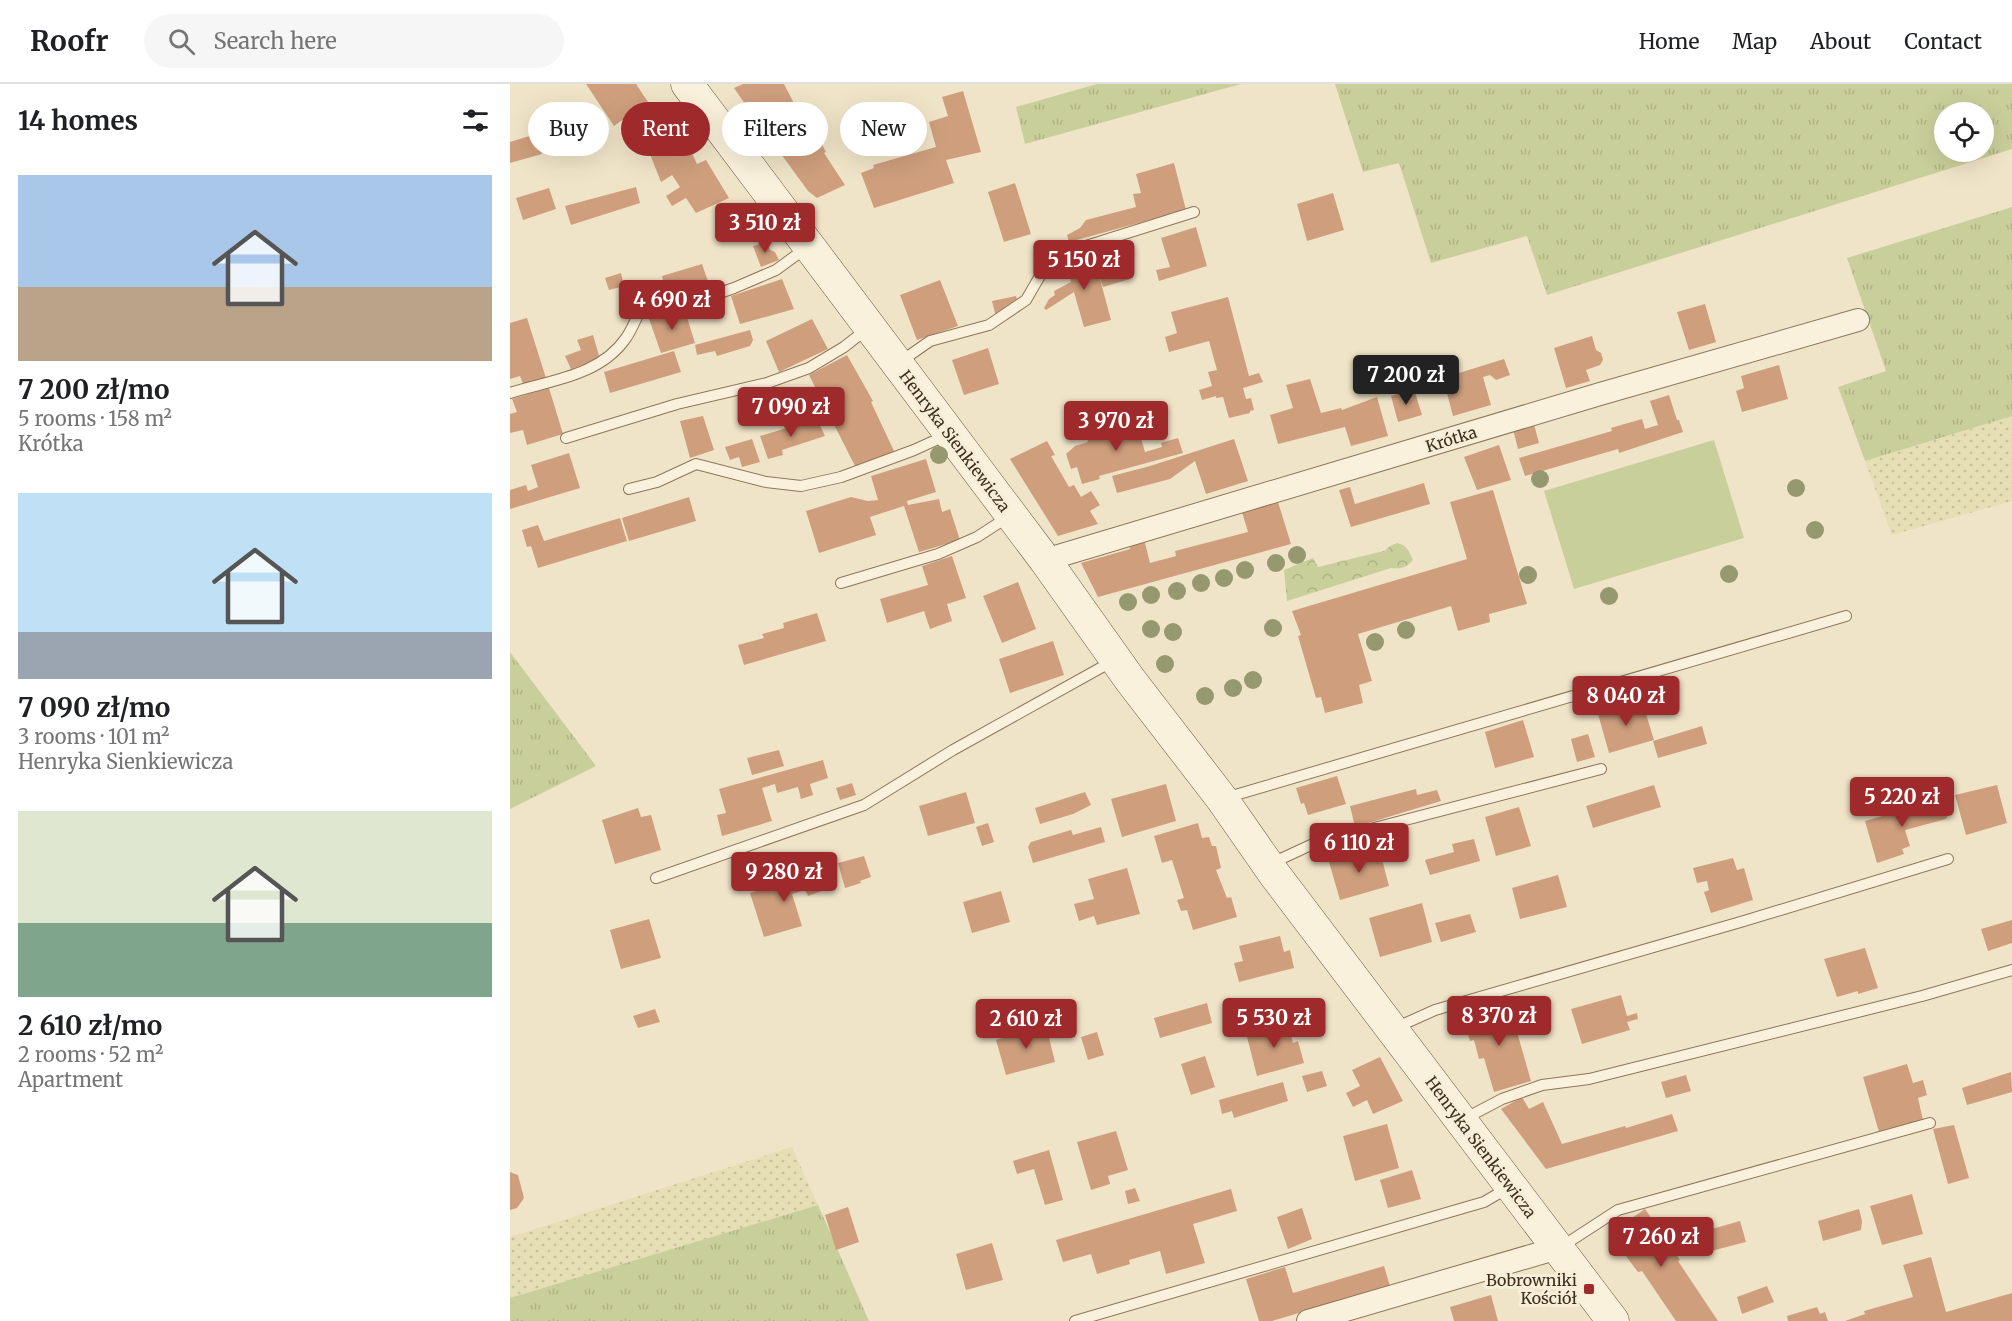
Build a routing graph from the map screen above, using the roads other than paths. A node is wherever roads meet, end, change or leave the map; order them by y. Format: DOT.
graph roads {
  1 [pos="687,84"];
  2 [pos="1194,212"];
  3 [pos="809,246"];
  4 [pos="1857,320"];
  5 [pos="869,327"];
  6 [pos="898,364"];
  7 [pos="510,393"];
  8 [pos="950,434"];
  9 [pos="566,438"];
  10 [pos="629,489"];
  11 [pos="1011,515"];
  12 [pos="1045,560"];
  13 [pos="841,583"];
  14 [pos="1846,616"];
  15 [pos="1116,659"];
  16 [pos="1601,769"];
  17 [pos="1222,799"];
  18 [pos="1948,858"];
  19 [pos="1269,865"];
  20 [pos="656,878"];
  21 [pos="2012,970"];
  22 [pos="1392,1030"];
  23 [pos="1461,1120"];
  24 [pos="1930,1123"];
  25 [pos="1511,1186"];
  26 [pos="1558,1248"];
  27 [pos="1075,1321"];
  28 [pos="1308,1321"];
  29 [pos="1613,1321"];
  1 -- 3 [label="street, Henryka Sienkiewicza"];
  2 -- 6 [label="lane"];
  3 -- 5 [label="street, Henryka Sienkiewicza"];
  3 -- 7 [label="lane"];
  4 -- 12 [label="street, Krótka"];
  5 -- 6 [label="street, Henryka Sienkiewicza"];
  5 -- 9 [label="lane"];
  6 -- 8 [label="street, Henryka Sienkiewicza"];
  8 -- 10 [label="lane"];
  8 -- 11 [label="street, Henryka Sienkiewicza"];
  11 -- 12 [label="street, Henryka Sienkiewicza"];
  11 -- 13 [label="lane"];
  12 -- 15 [label="street, Henryka Sienkiewicza"];
  14 -- 17 [label="lane"];
  15 -- 17 [label="street, Henryka Sienkiewicza"];
  15 -- 20 [label="lane"];
  16 -- 19 [label="lane"];
  17 -- 19 [label="street, Henryka Sienkiewicza"];
  18 -- 22 [label="lane"];
  19 -- 22 [label="street, Henryka Sienkiewicza"];
  21 -- 23 [label="lane"];
  22 -- 23 [label="street, Henryka Sienkiewicza"];
  23 -- 25 [label="street, Henryka Sienkiewicza"];
  24 -- 26 [label="lane"];
  25 -- 26 [label="street, Henryka Sienkiewicza"];
  25 -- 27 [label="lane"];
  26 -- 28 [label="street"];
  26 -- 29 [label="street, Henryka Sienkiewicza"];
}
